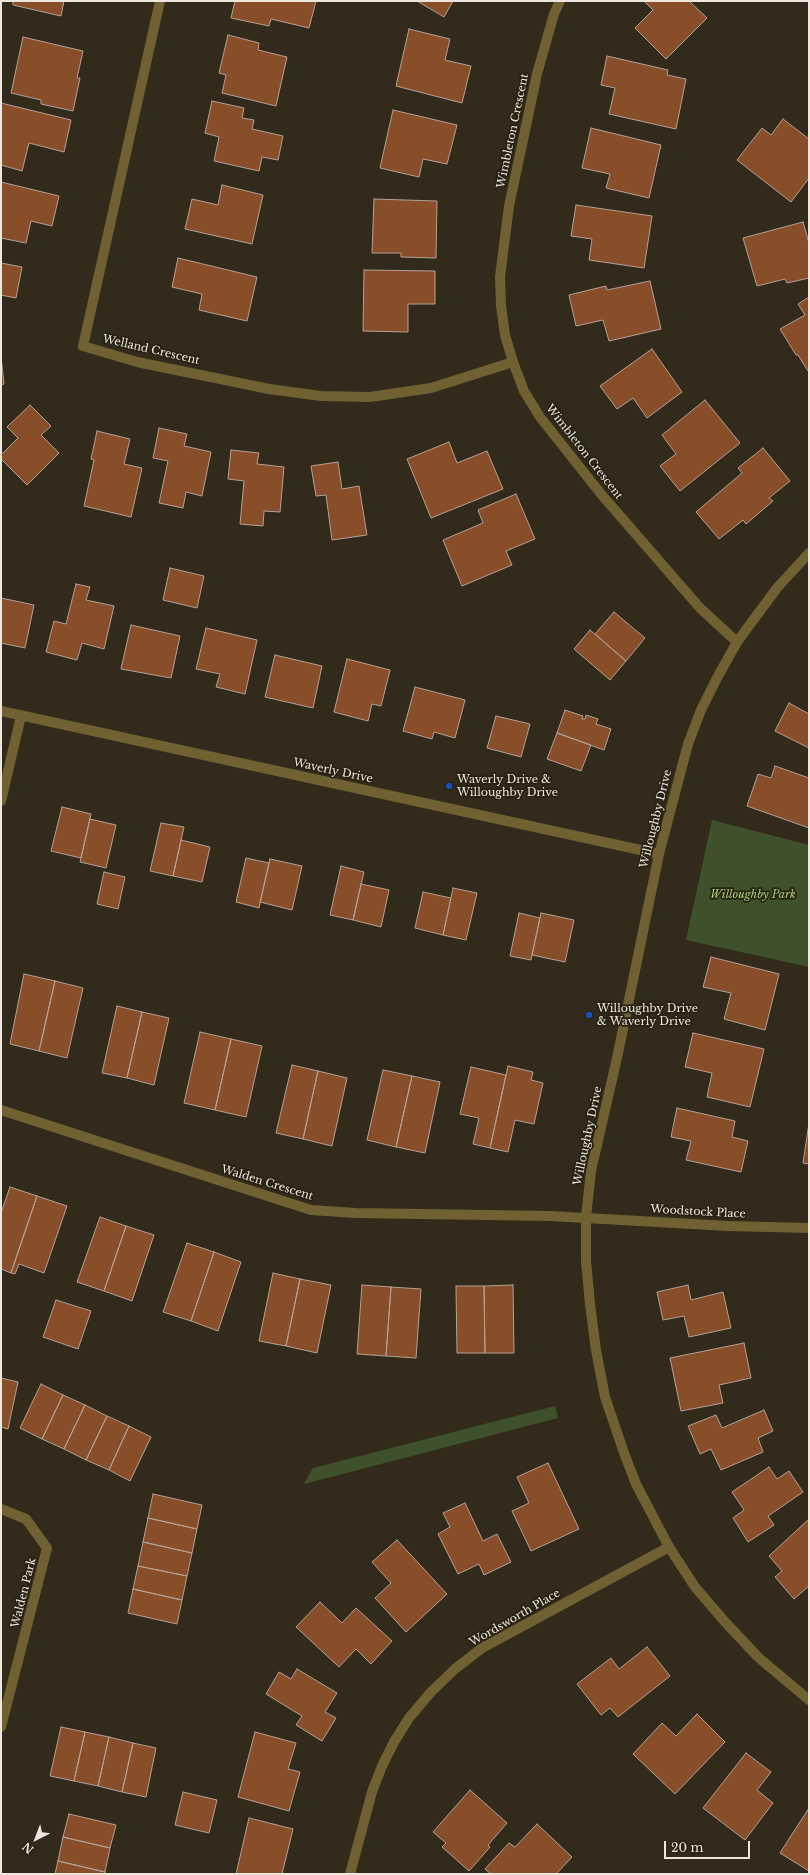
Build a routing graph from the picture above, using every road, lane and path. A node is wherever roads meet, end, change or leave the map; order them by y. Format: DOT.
graph roads {
  1 [pos="160,1"];
  2 [pos="560,1"];
  3 [pos="513,362"];
  4 [pos="809,553"];
  5 [pos="737,642"];
  6 [pos="1,711"];
  7 [pos="21,716"];
  8 [pos="1,801"];
  9 [pos="659,854"];
  10 [pos="1,1110"];
  11 [pos="586,1217"];
  12 [pos="809,1228"];
  13 [pos="1,1509"];
  14 [pos="669,1547"];
  15 [pos="809,1700"];
  16 [pos="1,1727"];
  17 [pos="350,1874"];
  1 -- 3 [label="street, Welland Crescent"];
  2 -- 3 [label="street, Wimbleton Crescent"];
  3 -- 5 [label="street, Wimbleton Crescent"];
  4 -- 5 [label="street, Willoughby Drive"];
  5 -- 9 [label="street, Willoughby Drive"];
  6 -- 7 [label="street, Waverly Drive"];
  7 -- 8 [label="street"];
  7 -- 9 [label="street, Waverly Drive"];
  9 -- 11 [label="street, Willoughby Drive"];
  10 -- 11 [label="street, Walden Crescent"];
  11 -- 12 [label="street, Woodstock Place"];
  11 -- 14 [label="street, Willoughby Drive"];
  13 -- 16 [label="street, Walden Park"];
  14 -- 15 [label="street, Willoughby Drive"];
  14 -- 17 [label="street, Wordsworth Place"];
}
